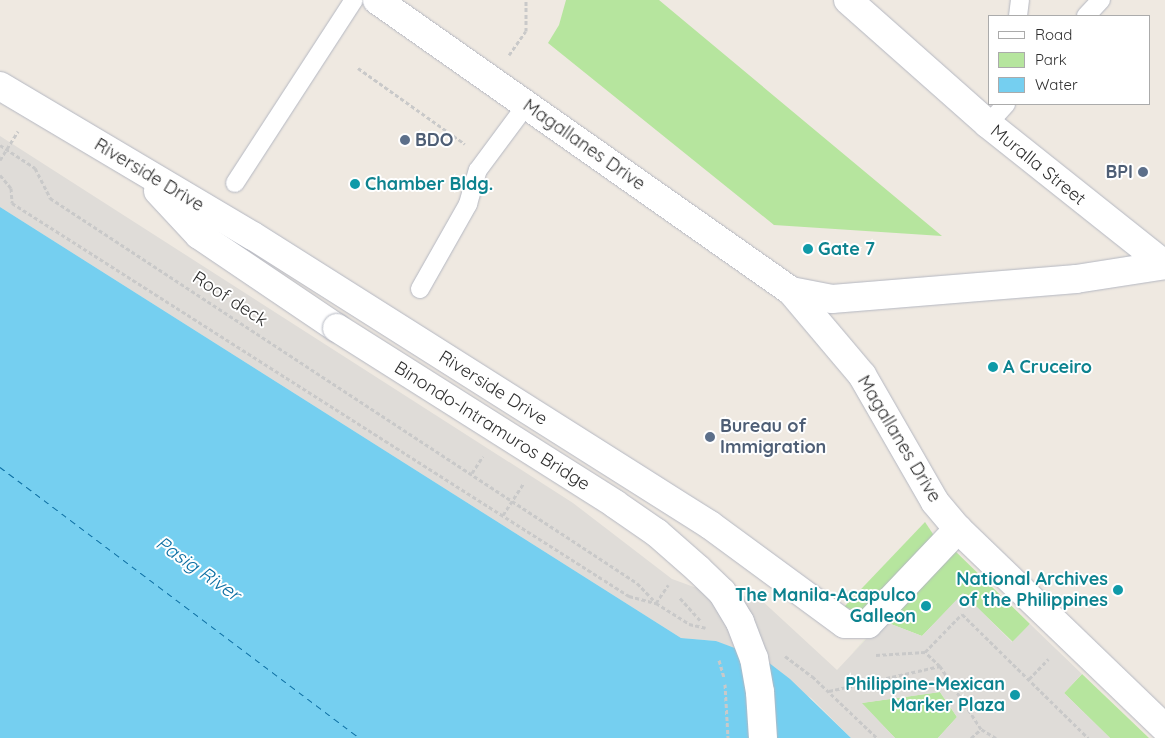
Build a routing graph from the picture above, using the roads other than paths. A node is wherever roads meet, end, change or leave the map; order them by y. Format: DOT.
graph roads {
  1 [pos="354,0"];
  2 [pos="377,0"];
  3 [pos="848,0"];
  4 [pos="1020,0"];
  5 [pos="1101,0"];
  6 [pos="1018,15"];
  7 [pos="1087,15"];
  8 [pos="0,86"];
  9 [pos="526,104"];
  10 [pos="1005,105"];
  11 [pos="988,124"];
  12 [pos="139,170"];
  13 [pos="235,183"];
  14 [pos="1165,265"];
  15 [pos="420,288"];
  16 [pos="791,291"];
  17 [pos="958,529"];
  18 [pos="1165,728"];
  19 [pos="763,738"];
  1 -- 13 [label="lane"];
  2 -- 9 [label="street, Magallanes Drive"];
  3 -- 11 [label="street, Muralla Street"];
  4 -- 6 [label="lane"];
  5 -- 7 [label="lane"];
  8 -- 12 [label="street, Riverside Drive"];
  9 -- 15 [label="lane"];
  9 -- 16 [label="street, Magallanes Drive"];
  10 -- 11 [label="lane"];
  11 -- 14 [label="street, Muralla Street"];
  12 -- 17 [label="street, Riverside Drive"];
  12 -- 19 [label="street, Binondo-Intramuros Bridge, bridge"];
  14 -- 16 [label="street, Magallanes Drive"];
  16 -- 17 [label="street, Magallanes Drive"];
  17 -- 18 [label="street, Magallanes Drive"];
}
